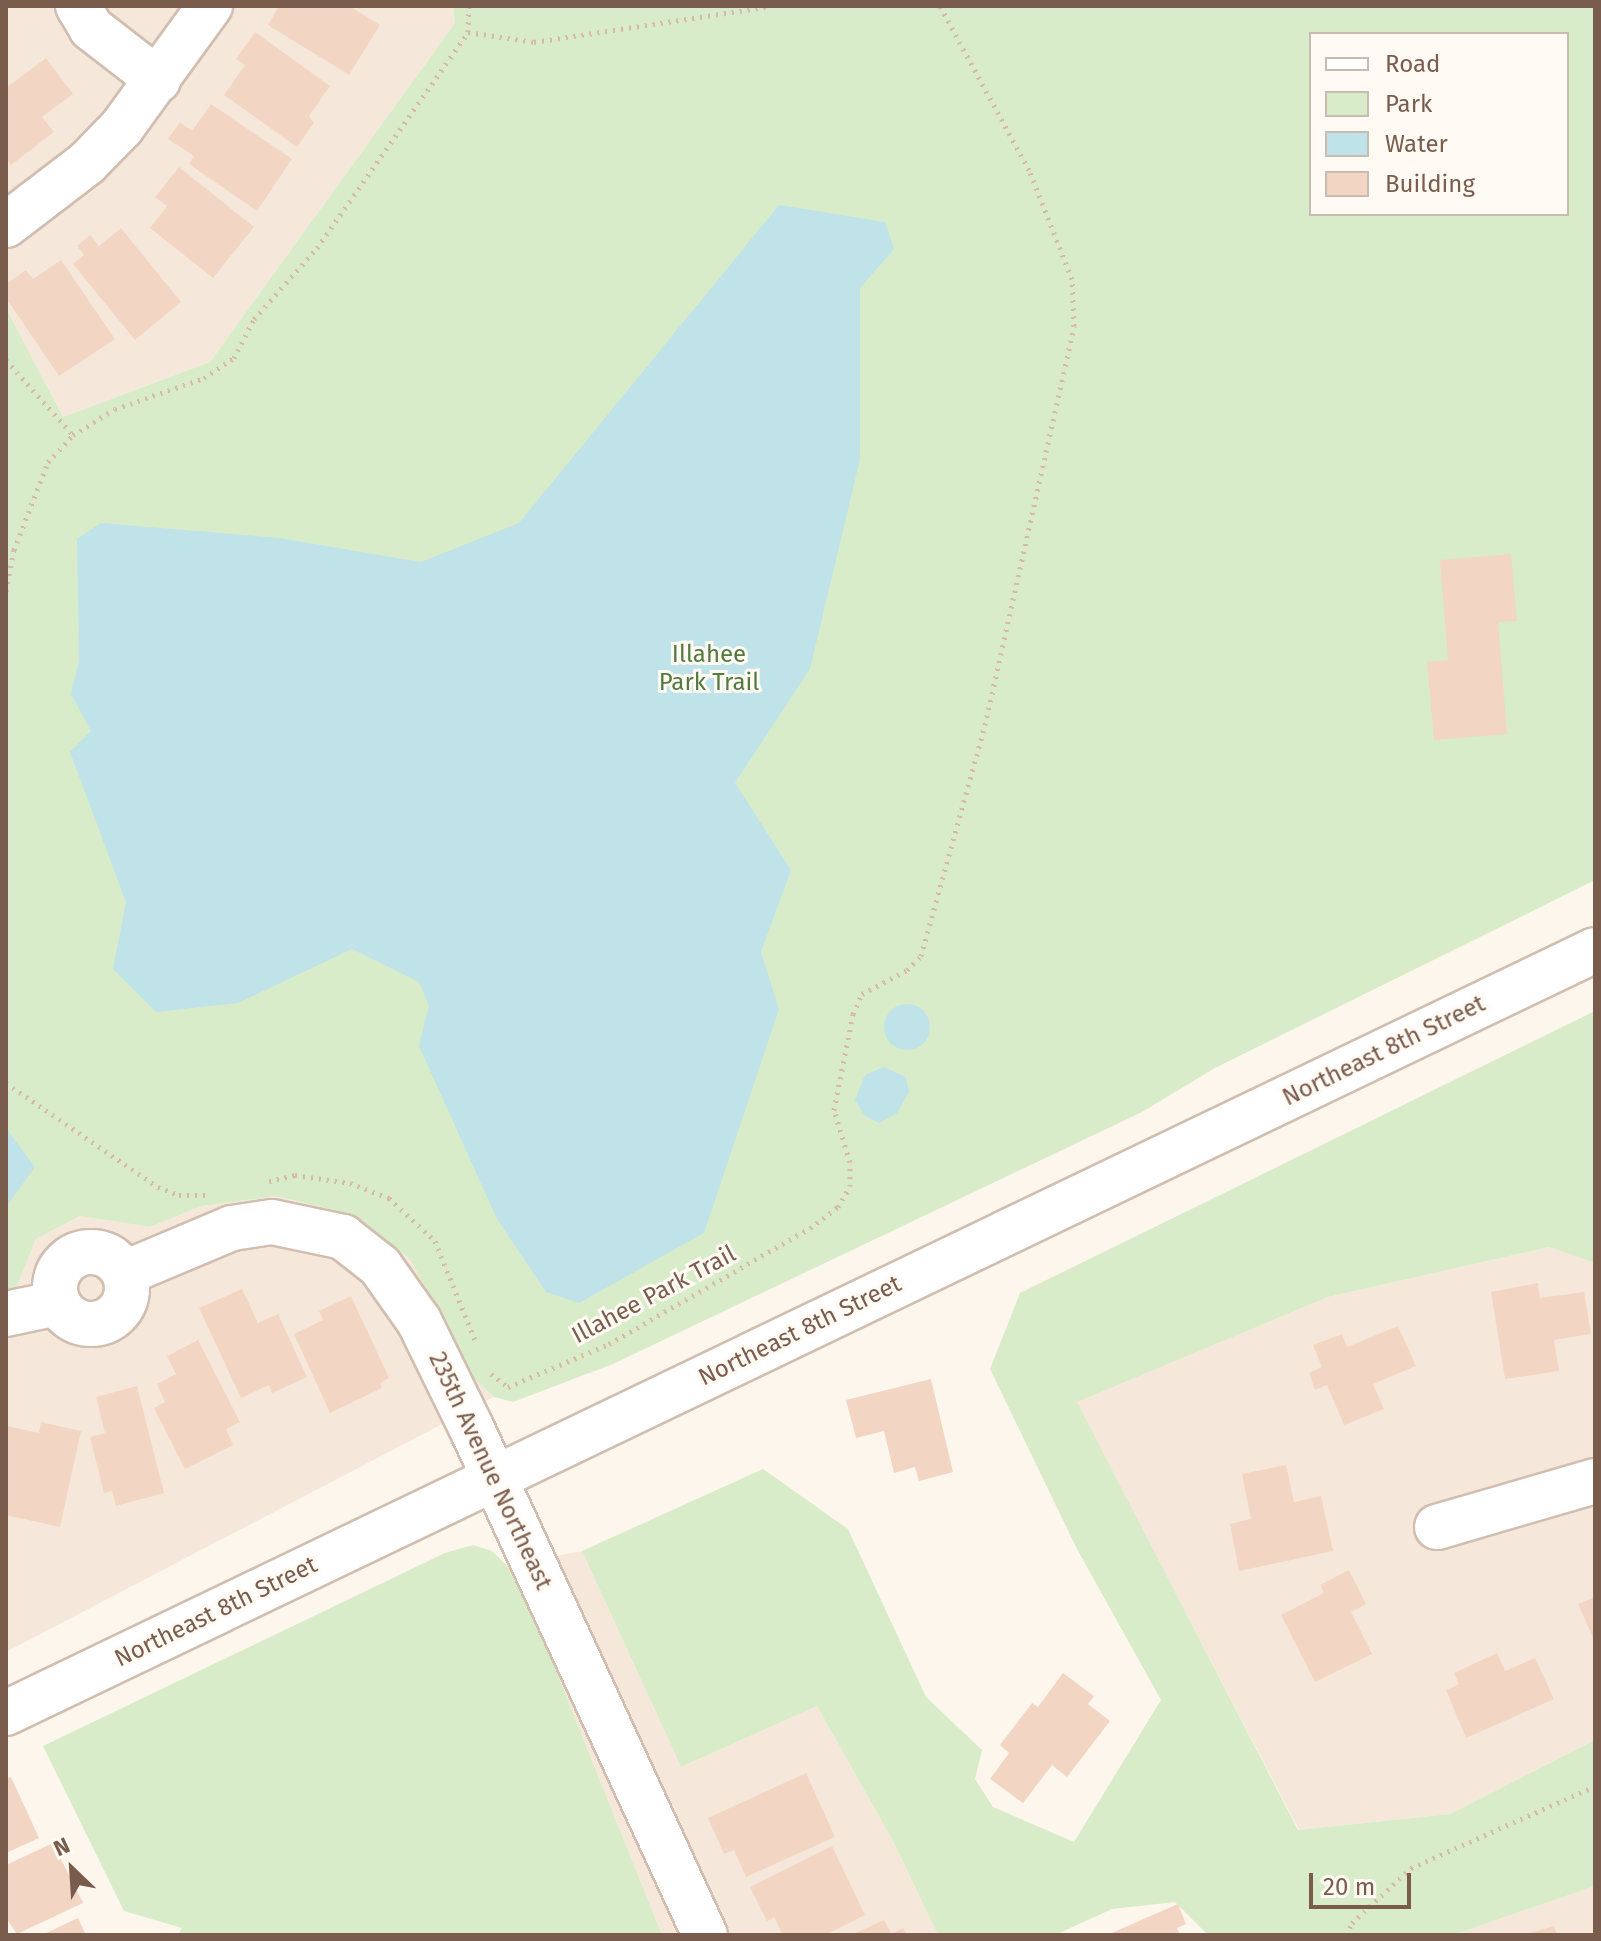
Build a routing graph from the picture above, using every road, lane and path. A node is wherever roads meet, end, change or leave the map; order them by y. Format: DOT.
graph roads {
  1 [pos="78,6"];
  2 [pos="210,6"];
  3 [pos="469,6"];
  4 [pos="771,6"];
  5 [pos="940,6"];
  6 [pos="468,32"];
  7 [pos="158,80"];
  8 [pos="6,225"];
  9 [pos="6,360"];
  10 [pos="73,435"];
  11 [pos="6,591"];
  12 [pos="1595,950"];
  13 [pos="6,1083"];
  14 [pos="254,1184"];
  15 [pos="217,1192"];
  16 [pos="6,1314"];
  17 [pos="480,1353"];
  18 [pos="486,1367"];
  19 [pos="495,1477"];
  20 [pos="1595,1481"];
  21 [pos="1437,1527"];
  22 [pos="6,1713"];
  23 [pos="1595,1786"];
  24 [pos="705,1935"];
  25 [pos="1346,1935"];
  1 -- 7 [label="street"];
  2 -- 7 [label="street"];
  3 -- 6 [label="path"];
  4 -- 6 [label="path"];
  5 -- 18 [label="path, Illahee Park Trail"];
  6 -- 10 [label="path"];
  7 -- 8 [label="street"];
  9 -- 10 [label="path"];
  10 -- 11 [label="path"];
  12 -- 19 [label="street, Northeast 8th Street"];
  13 -- 15 [label="path"];
  14 -- 17 [label="path"];
  16 -- 19 [label="street, 235th Avenue Northeast"];
  19 -- 22 [label="street, Northeast 8th Street"];
  19 -- 24 [label="street, 235th Avenue Northeast"];
  20 -- 21 [label="street"];
  23 -- 25 [label="path"];
}
